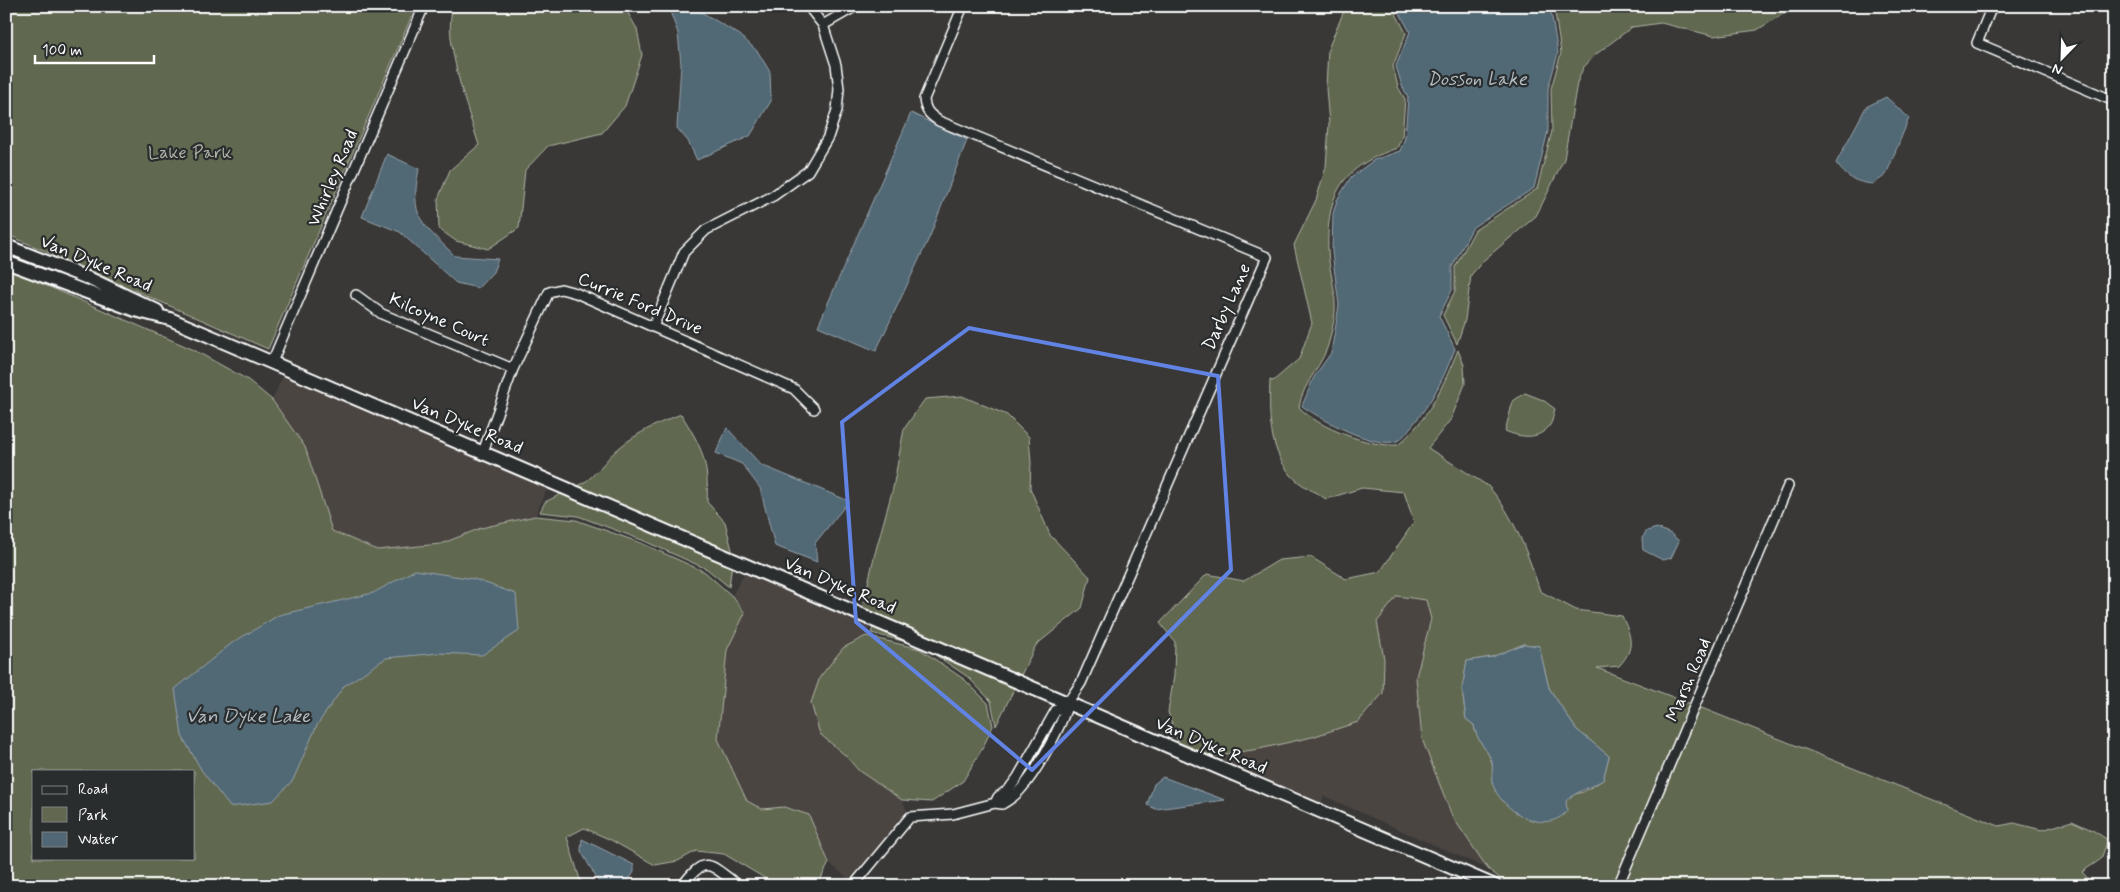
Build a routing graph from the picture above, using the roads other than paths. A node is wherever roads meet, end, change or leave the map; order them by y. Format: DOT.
graph roads {
  1 [pos="424,6"];
  2 [pos="808,6"];
  3 [pos="856,6"];
  4 [pos="963,6"];
  5 [pos="1992,6"];
  6 [pos="823,24"];
  7 [pos="2114,101"];
  8 [pos="6,246"];
  9 [pos="6,262"];
  10 [pos="356,295"];
  11 [pos="170,319"];
  12 [pos="653,326"];
  13 [pos="272,362"];
  14 [pos="513,369"];
  15 [pos="814,409"];
  16 [pos="483,452"];
  17 [pos="1788,486"];
  18 [pos="1068,702"];
  19 [pos="682,886"];
  20 [pos="739,886"];
  21 [pos="853,886"];
  22 [pos="1495,886"];
  23 [pos="1618,886"];
  1 -- 13 [label="street, Whirley Road"];
  2 -- 6 [label="street"];
  3 -- 6 [label="street"];
  4 -- 18 [label="street, Darby Lane"];
  5 -- 7 [label="street"];
  6 -- 12 [label="street"];
  8 -- 11 [label="main road, Van Dyke Road"];
  9 -- 11 [label="main road, Van Dyke Road"];
  10 -- 14 [label="street, Kilcoyne Court"];
  11 -- 13 [label="main road, Van Dyke Road"];
  12 -- 14 [label="street, Currie Ford Drive"];
  12 -- 15 [label="street, Currie Ford Drive"];
  13 -- 16 [label="main road, Van Dyke Road"];
  14 -- 16 [label="street, Currie Ford Drive"];
  16 -- 18 [label="main road, Van Dyke Road"];
  17 -- 23 [label="street, Marsh Road"];
  18 -- 21 [label="street"];
  18 -- 22 [label="main road, Van Dyke Road"];
  19 -- 20 [label="street"];
}
